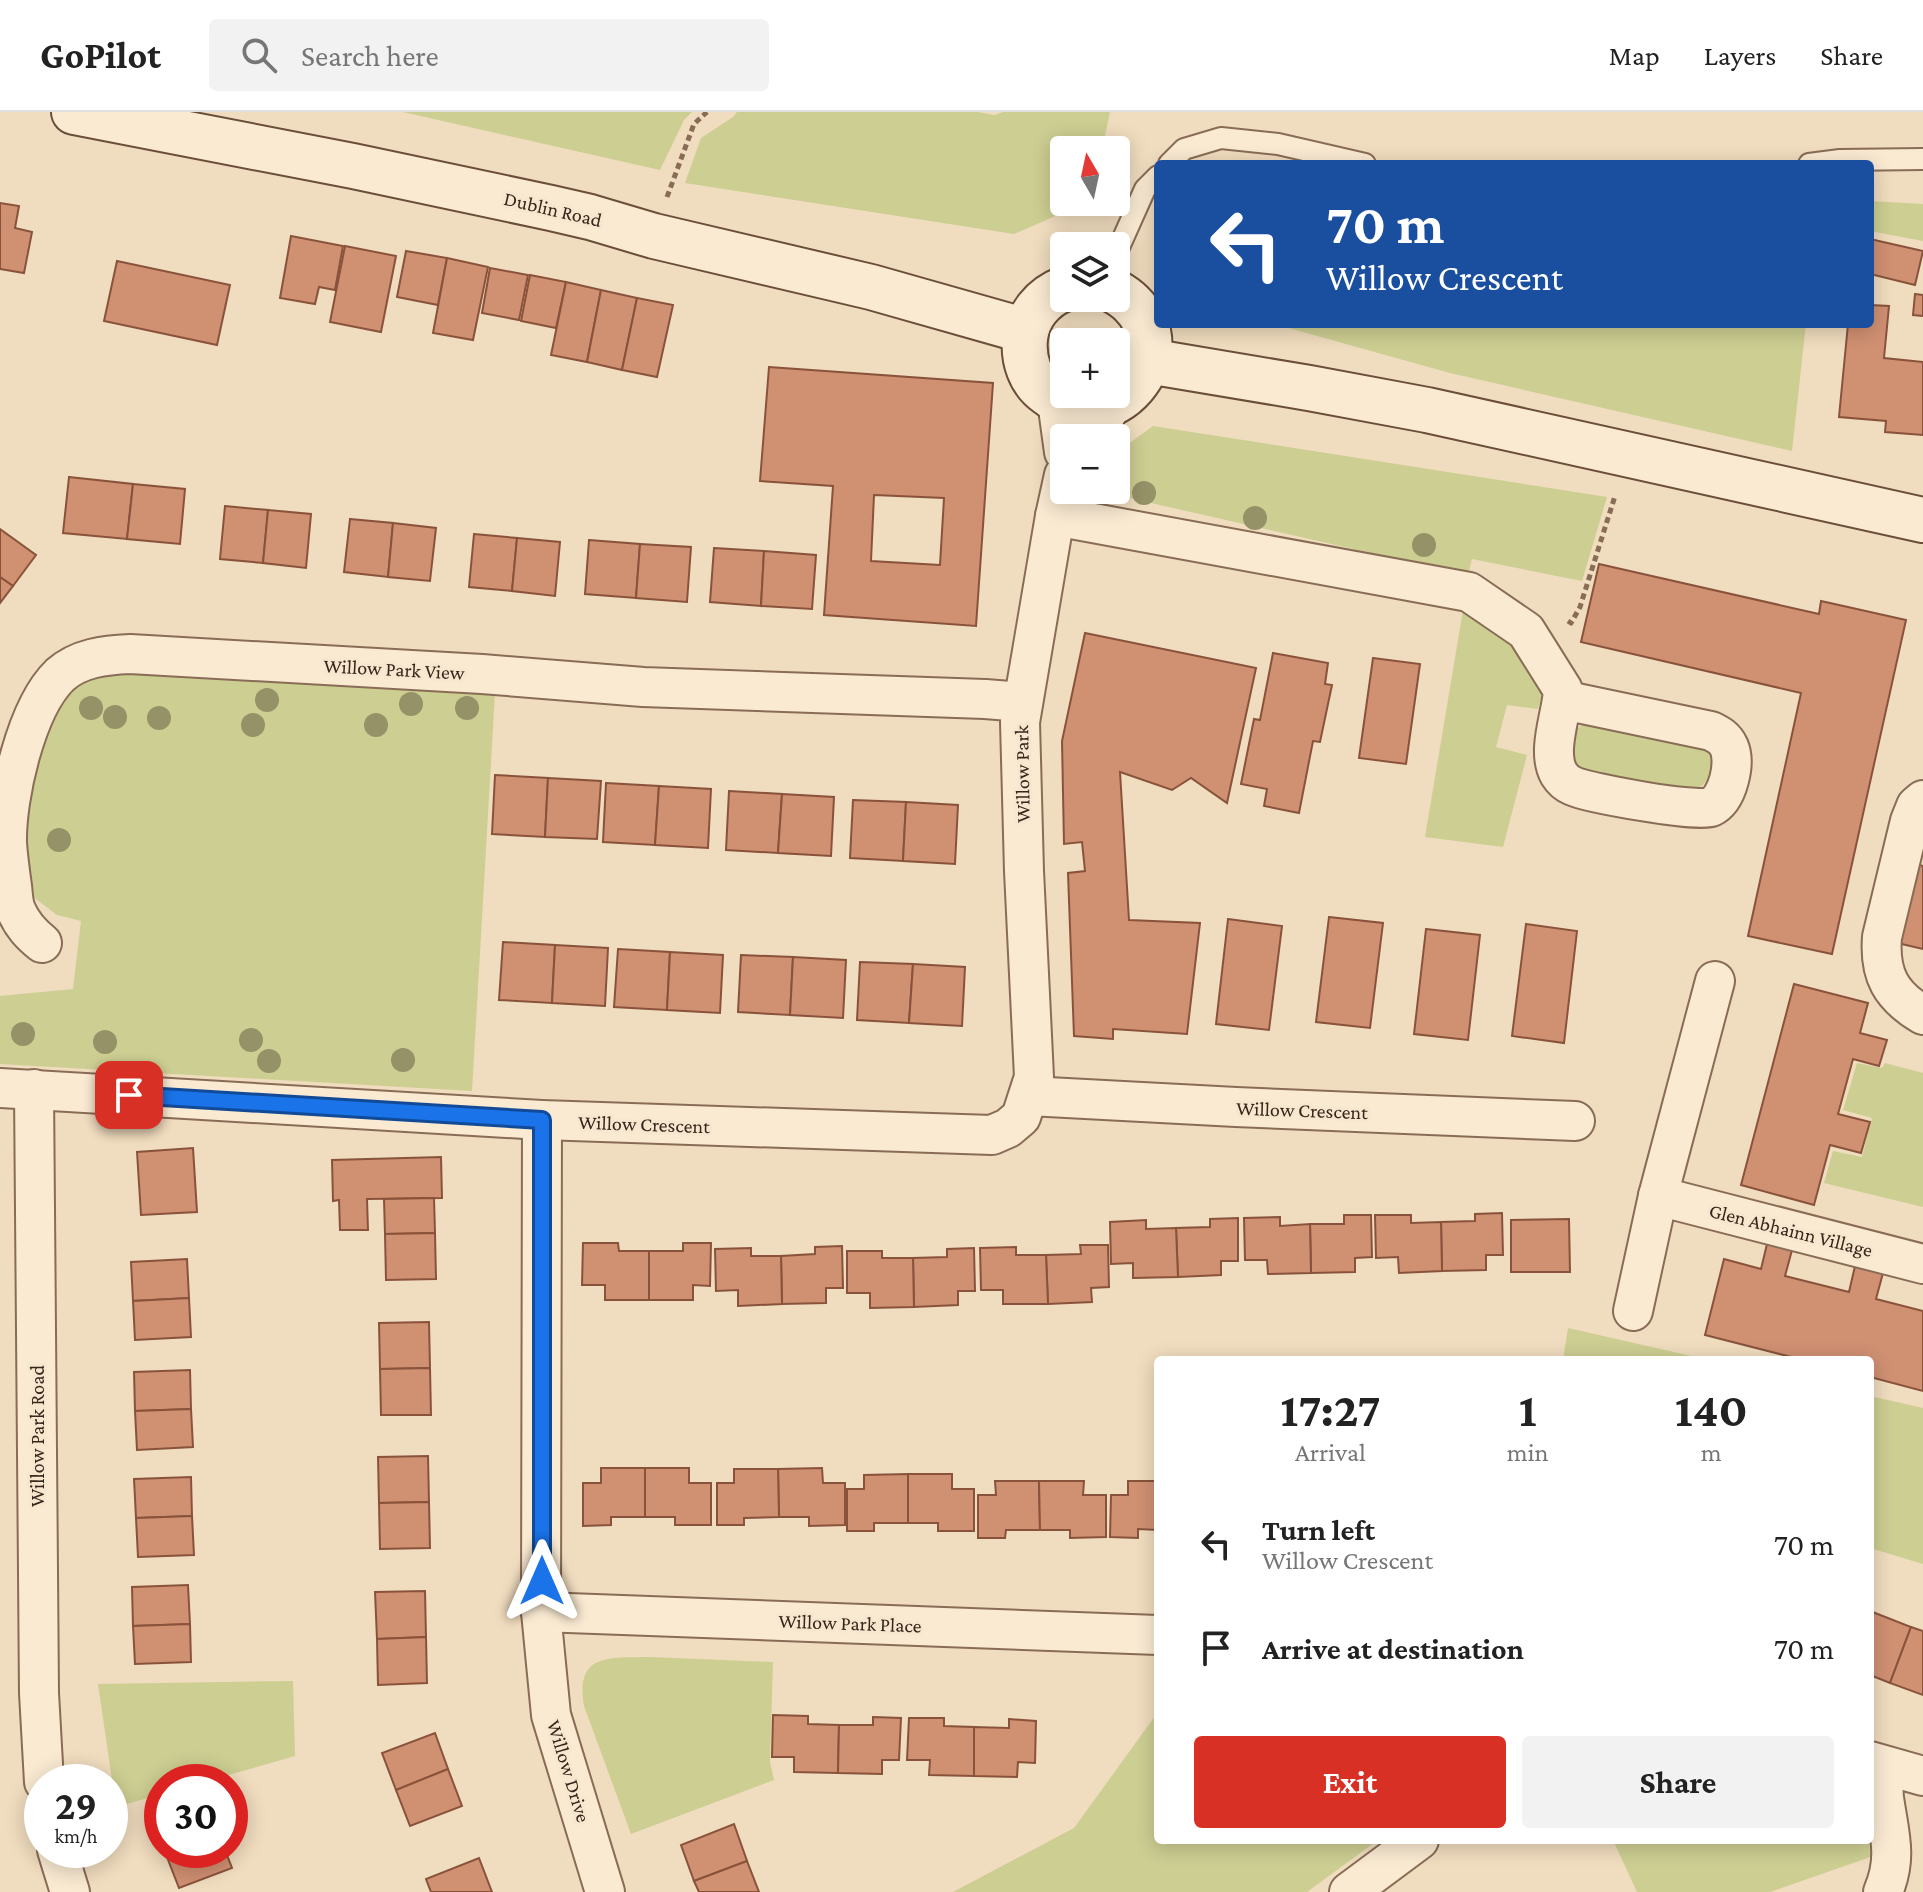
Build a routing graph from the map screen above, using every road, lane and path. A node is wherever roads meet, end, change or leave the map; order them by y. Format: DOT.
graph roads {
  1 [pos="74,112"];
  2 [pos="707,112"];
  3 [pos="1923,159"];
  4 [pos="1173,160"];
  5 [pos="1348,160"];
  6 [pos="1840,160"];
  7 [pos="1154,180"];
  8 [pos="1126,232"];
  9 [pos="654,236"];
  10 [pos="1050,297"];
  11 [pos="1130,302"];
  12 [pos="1026,331"];
  13 [pos="1148,361"];
  14 [pos="1050,396"];
  15 [pos="1076,408"];
  16 [pos="1102,420"];
  17 [pos="1617,492"];
  18 [pos="1058,504"];
  19 [pos="1055,516"];
  20 [pos="1923,520"];
  21 [pos="1533,641"];
  22 [pos="1563,700"];
  23 [pos="1023,702"];
  24 [pos="1923,800"];
  25 [pos="42,943"];
  26 [pos="1715,981"];
  27 [pos="1923,1015"];
  28 [pos="1032,1087"];
  29 [pos="17,1088"];
  30 [pos="542,1120"];
  31 [pos="1575,1121"];
  32 [pos="1658,1196"];
  33 [pos="1923,1264"];
  34 [pos="1633,1311"];
  35 [pos="541,1612"];
  36 [pos="1154,1635"];
  37 [pos="1877,1763"];
  38 [pos="43,1764"];
  39 [pos="1923,1776"];
  40 [pos="1414,1844"];
  41 [pos="63,1868"];
  42 [pos="70,1892"];
  43 [pos="605,1892"];
  44 [pos="1349,1892"];
  45 [pos="1883,1892"];
  1 -- 9 [label="main road, Dublin Road"];
  2 -- 9 [label="path"];
  3 -- 6 [label="lane"];
  4 -- 5 [label="lane"];
  7 -- 8 [label="lane"];
  9 -- 12 [label="main road, Dublin Road"];
  10 -- 12 [label="main road"];
  11 -- 13 [label="main road"];
  12 -- 14 [label="main road"];
  13 -- 16 [label="main road"];
  13 -- 20 [label="main road"];
  15 -- 16 [label="main road"];
  17 -- 21 [label="path"];
  18 -- 19 [label="street, Willow Park"];
  19 -- 21 [label="street"];
  19 -- 23 [label="street, Willow Park"];
  21 -- 22 [label="street"];
  22 -- 22 [label="street"];
  23 -- 25 [label="street, Willow Park View"];
  23 -- 28 [label="street, Willow Park"];
  24 -- 27 [label="street"];
  26 -- 32 [label="street"];
  28 -- 30 [label="street, Willow Crescent"];
  28 -- 31 [label="street, Willow Crescent"];
  29 -- 30 [label="street, Willow Crescent"];
  29 -- 38 [label="street, Willow Park Road"];
  30 -- 35 [label="street, Willow Drive"];
  32 -- 33 [label="street, Glen Abhainn Village"];
  32 -- 34 [label="street"];
  35 -- 36 [label="street, Willow Park Place"];
  35 -- 43 [label="street, Willow Drive"];
  37 -- 39 [label="street"];
  37 -- 45 [label="street"];
  40 -- 44 [label="street"];
  41 -- 42 [label="street"];
}
